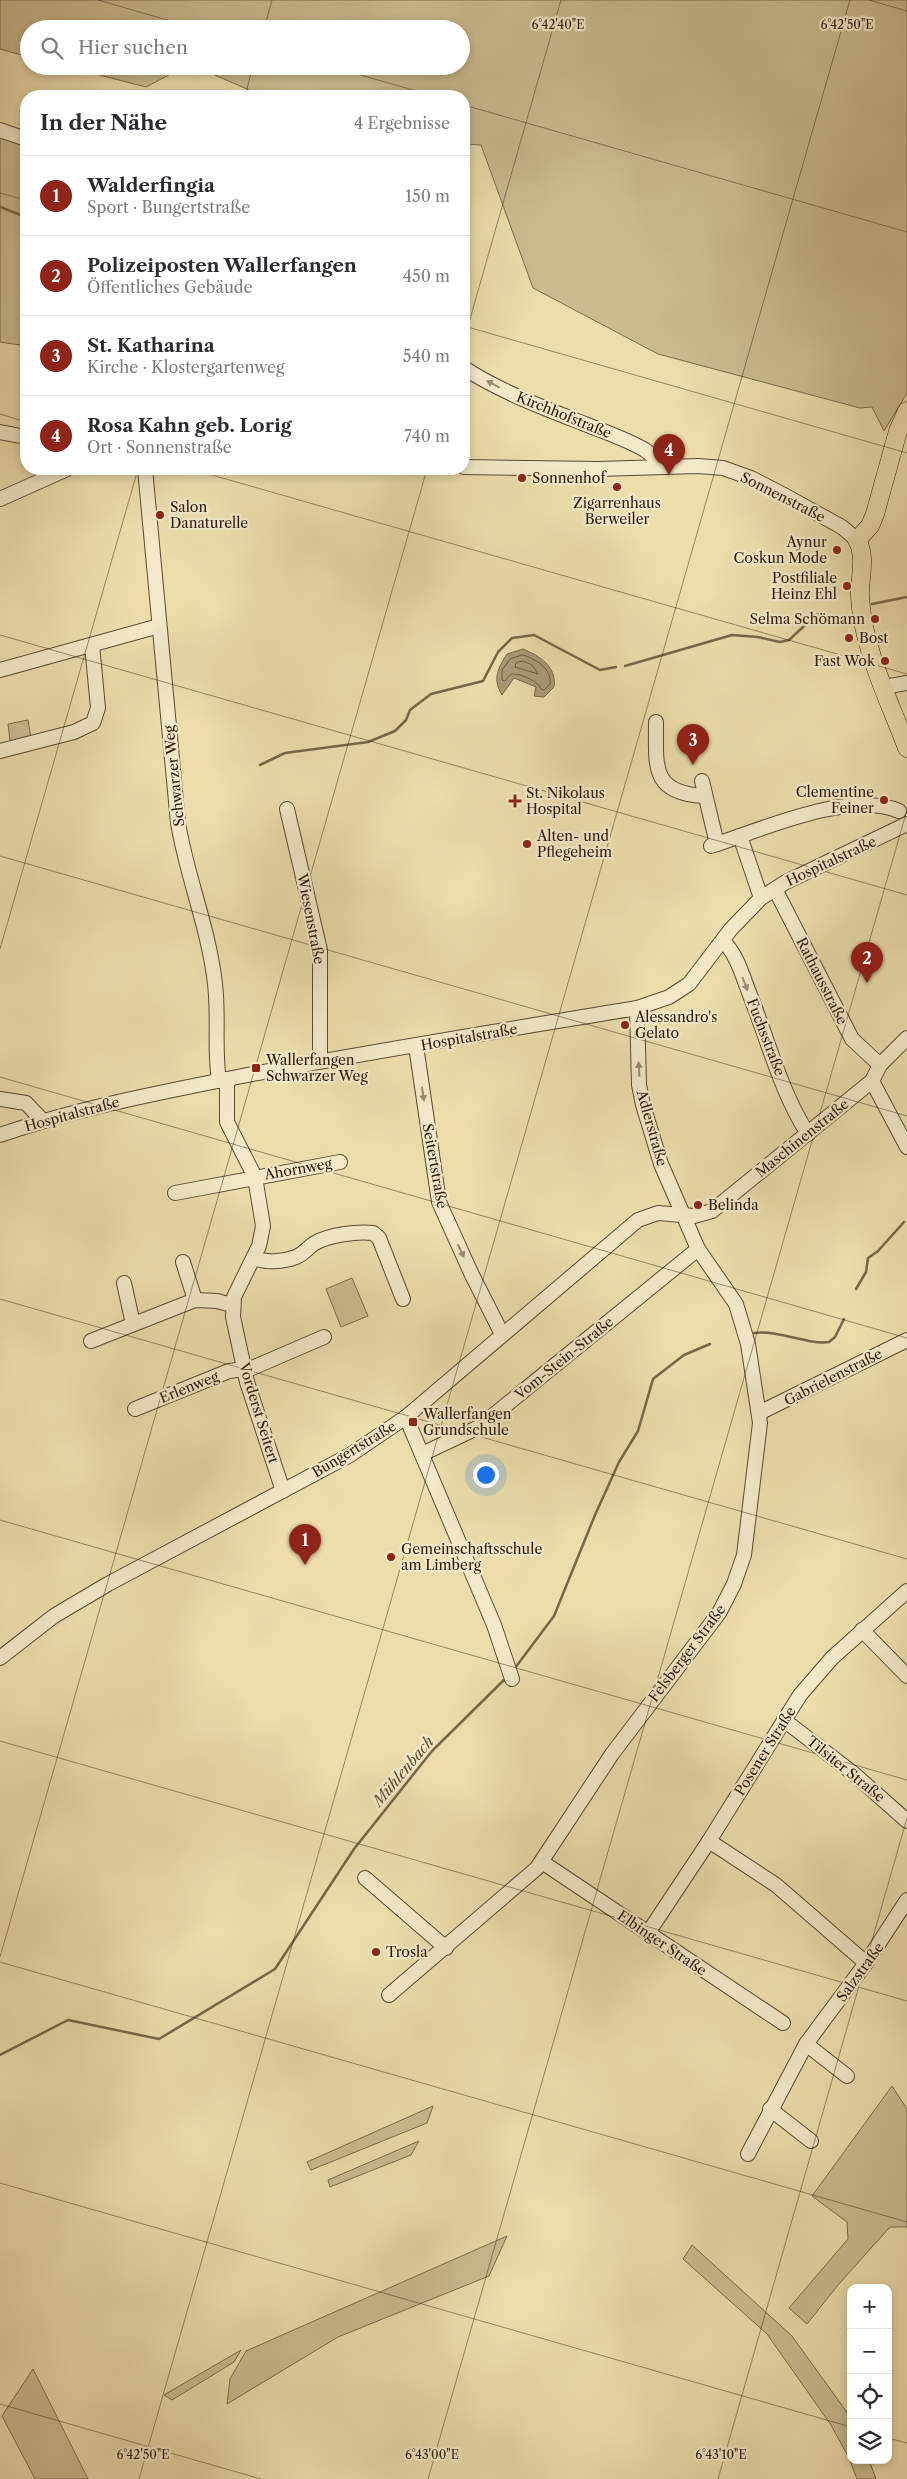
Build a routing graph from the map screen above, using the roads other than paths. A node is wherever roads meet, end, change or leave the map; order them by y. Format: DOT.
graph roads {
  1 [pos="0,130"];
  2 [pos="20,137"];
  3 [pos="470,371"];
  4 [pos="907,411"];
  5 [pos="0,432"];
  6 [pos="20,435"];
  7 [pos="470,467"];
  8 [pos="658,467"];
  9 [pos="54,475"];
  10 [pos="146,475"];
  11 [pos="0,499"];
  12 [pos="857,540"];
  13 [pos="159,626"];
  14 [pos="92,645"];
  15 [pos="0,670"];
  16 [pos="907,683"];
  17 [pos="884,688"];
  18 [pos="656,722"];
  19 [pos="907,748"];
  20 [pos="0,751"];
  21 [pos="702,781"];
  22 [pos="704,796"];
  23 [pos="287,809"];
  24 [pos="899,811"];
  25 [pos="907,824"];
  26 [pos="907,834"];
  27 [pos="740,836"];
  28 [pos="885,836"];
  29 [pos="774,889"];
  30 [pos="761,898"];
  31 [pos="723,941"];
  32 [pos="637,1008"];
  33 [pos="907,1038"];
  34 [pos="416,1046"];
  35 [pos="320,1061"];
  36 [pos="880,1065"];
  37 [pos="223,1080"];
  38 [pos="872,1082"];
  39 [pos="0,1099"];
  40 [pos="42,1120"];
  41 [pos="0,1134"];
  42 [pos="808,1134"];
  43 [pos="907,1147"];
  44 [pos="340,1162"];
  45 [pos="255,1177"];
  46 [pos="175,1193"];
  47 [pos="682,1216"];
  48 [pos="698,1249"];
  49 [pos="254,1258"];
  50 [pos="183,1262"];
  51 [pos="124,1283"];
  52 [pos="403,1299"];
  53 [pos="195,1300"];
  54 [pos="232,1305"];
  55 [pos="133,1324"];
  56 [pos="502,1334"];
  57 [pos="324,1337"];
  58 [pos="907,1340"];
  59 [pos="91,1341"];
  60 [pos="244,1368"];
  61 [pos="135,1409"];
  62 [pos="759,1413"];
  63 [pos="406,1417"];
  64 [pos="422,1454"];
  65 [pos="283,1491"];
  66 [pos="907,1590"];
  67 [pos="862,1630"];
  68 [pos="0,1658"];
  69 [pos="510,1673"];
  70 [pos="907,1676"];
  71 [pos="784,1720"];
  72 [pos="907,1821"];
  73 [pos="709,1841"];
  74 [pos="542,1862"];
  75 [pos="365,1878"];
  76 [pos="907,1900"];
  77 [pos="648,1933"];
  78 [pos="446,1948"];
  79 [pos="866,1963"];
  80 [pos="389,1995"];
  81 [pos="784,2023"];
  82 [pos="808,2042"];
  83 [pos="848,2076"];
  84 [pos="770,2109"];
  85 [pos="811,2141"];
  86 [pos="748,2154"];
  1 -- 2 [label="street"];
  8 -- 3 [label="street, Kirchhofstraße, one-way"];
  4 -- 12 [label="main road"];
  5 -- 6 [label="street"];
  7 -- 8 [label="street, Sonnenstraße"];
  8 -- 12 [label="street, Sonnenstraße"];
  9 -- 11 [label="street"];
  10 -- 13 [label="street, Schwarzer Weg"];
  12 -- 17 [label="main road"];
  13 -- 14 [label="street"];
  13 -- 37 [label="street, Schwarzer Weg"];
  14 -- 15 [label="street"];
  14 -- 20 [label="street"];
  16 -- 17 [label="street"];
  17 -- 19 [label="main road"];
  18 -- 22 [label="street"];
  21 -- 22 [label="street"];
  22 -- 27 [label="street"];
  23 -- 35 [label="street, Wiesenstraße"];
  24 -- 27 [label="street"];
  25 -- 28 [label="street, Hospitalstraße"];
  26 -- 28 [label="street, Hospitalstraße"];
  27 -- 30 [label="street"];
  28 -- 29 [label="street, Hospitalstraße"];
  29 -- 30 [label="street, Hospitalstraße"];
  29 -- 36 [label="street, Rathausstraße"];
  30 -- 31 [label="street, Hospitalstraße"];
  31 -- 32 [label="street, Hospitalstraße"];
  31 -- 42 [label="street, Fuchsstraße, one-way"];
  32 -- 34 [label="street, Hospitalstraße"];
  47 -- 32 [label="street, Adlerstraße, one-way"];
  33 -- 36 [label="street, Maschinenstraße"];
  34 -- 35 [label="street, Hospitalstraße"];
  34 -- 56 [label="street, Seitertstraße, one-way"];
  35 -- 37 [label="street, Hospitalstraße"];
  36 -- 38 [label="street, Maschinenstraße"];
  37 -- 40 [label="street, Hospitalstraße"];
  37 -- 45 [label="street"];
  38 -- 42 [label="street, Maschinenstraße"];
  38 -- 43 [label="street"];
  39 -- 40 [label="street"];
  40 -- 41 [label="street, Hospitalstraße"];
  42 -- 47 [label="street, Maschinenstraße"];
  44 -- 45 [label="street, Ahornweg"];
  45 -- 46 [label="street, Ahornweg"];
  45 -- 49 [label="street"];
  47 -- 48 [label="street, Felsberger Straße"];
  47 -- 56 [label="street, Bungertstraße"];
  48 -- 62 [label="street, Felsberger Straße"];
  48 -- 64 [label="street, Vom-Stein-Straße"];
  49 -- 52 [label="street"];
  49 -- 54 [label="street"];
  50 -- 53 [label="street"];
  51 -- 55 [label="street"];
  53 -- 54 [label="street"];
  53 -- 55 [label="street"];
  54 -- 60 [label="street, Vorderst Seitert"];
  55 -- 59 [label="street"];
  56 -- 63 [label="street, Bungertstraße"];
  57 -- 60 [label="street, Erlenweg"];
  58 -- 62 [label="street, Gabrielenstraße"];
  60 -- 61 [label="street, Erlenweg"];
  60 -- 65 [label="street, Vorderst Seitert"];
  62 -- 74 [label="street, Felsberger Straße"];
  63 -- 64 [label="street"];
  63 -- 65 [label="street, Bungertstraße"];
  64 -- 69 [label="street"];
  65 -- 68 [label="street, Bungertstraße"];
  66 -- 67 [label="street, Posener Straße"];
  67 -- 70 [label="street"];
  67 -- 71 [label="street, Posener Straße"];
  71 -- 72 [label="street, Tilsiter Straße"];
  71 -- 73 [label="street, Posener Straße"];
  73 -- 77 [label="street, Posener Straße"];
  73 -- 79 [label="street"];
  74 -- 77 [label="street, Elbinger Straße"];
  74 -- 78 [label="street, Felsberger Straße"];
  75 -- 78 [label="street"];
  76 -- 79 [label="street, Salzstraße"];
  77 -- 81 [label="street, Elbinger Straße"];
  78 -- 80 [label="street, Felsberger Straße"];
  79 -- 82 [label="street, Salzstraße"];
  82 -- 83 [label="street"];
  82 -- 84 [label="street, Salzstraße"];
  84 -- 85 [label="street"];
  84 -- 86 [label="street, Salzstraße"];
}
